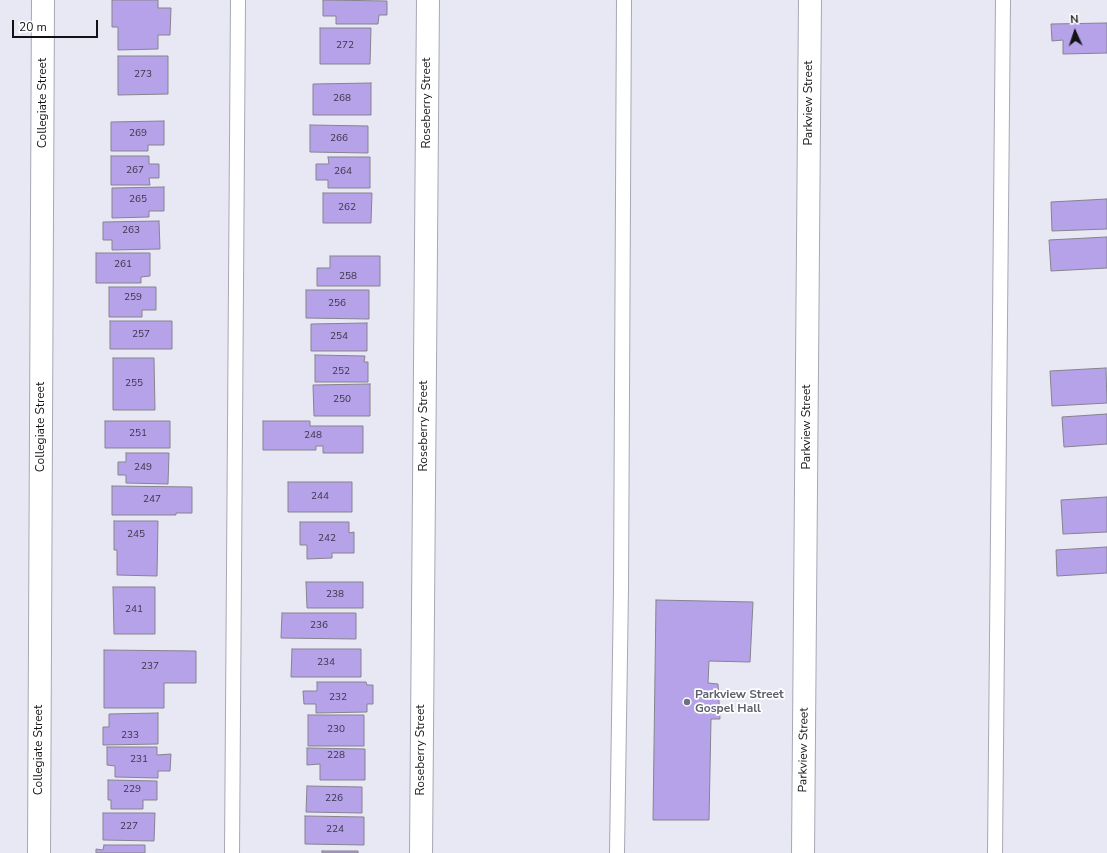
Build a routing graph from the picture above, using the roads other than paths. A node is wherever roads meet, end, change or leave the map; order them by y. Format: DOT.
graph roads {
  1 [pos="43,0"];
  2 [pos="238,0"];
  3 [pos="428,0"];
  4 [pos="624,0"];
  5 [pos="810,0"];
  6 [pos="1003,0"];
  7 [pos="39,853"];
  8 [pos="232,853"];
  9 [pos="421,853"];
  10 [pos="617,853"];
  11 [pos="803,853"];
  12 [pos="995,853"];
  1 -- 7 [label="street, Collegiate Street"];
  2 -- 8 [label="lane"];
  3 -- 9 [label="street, Roseberry Street"];
  4 -- 10 [label="lane"];
  5 -- 11 [label="street, Parkview Street"];
  6 -- 12 [label="lane"];
}
